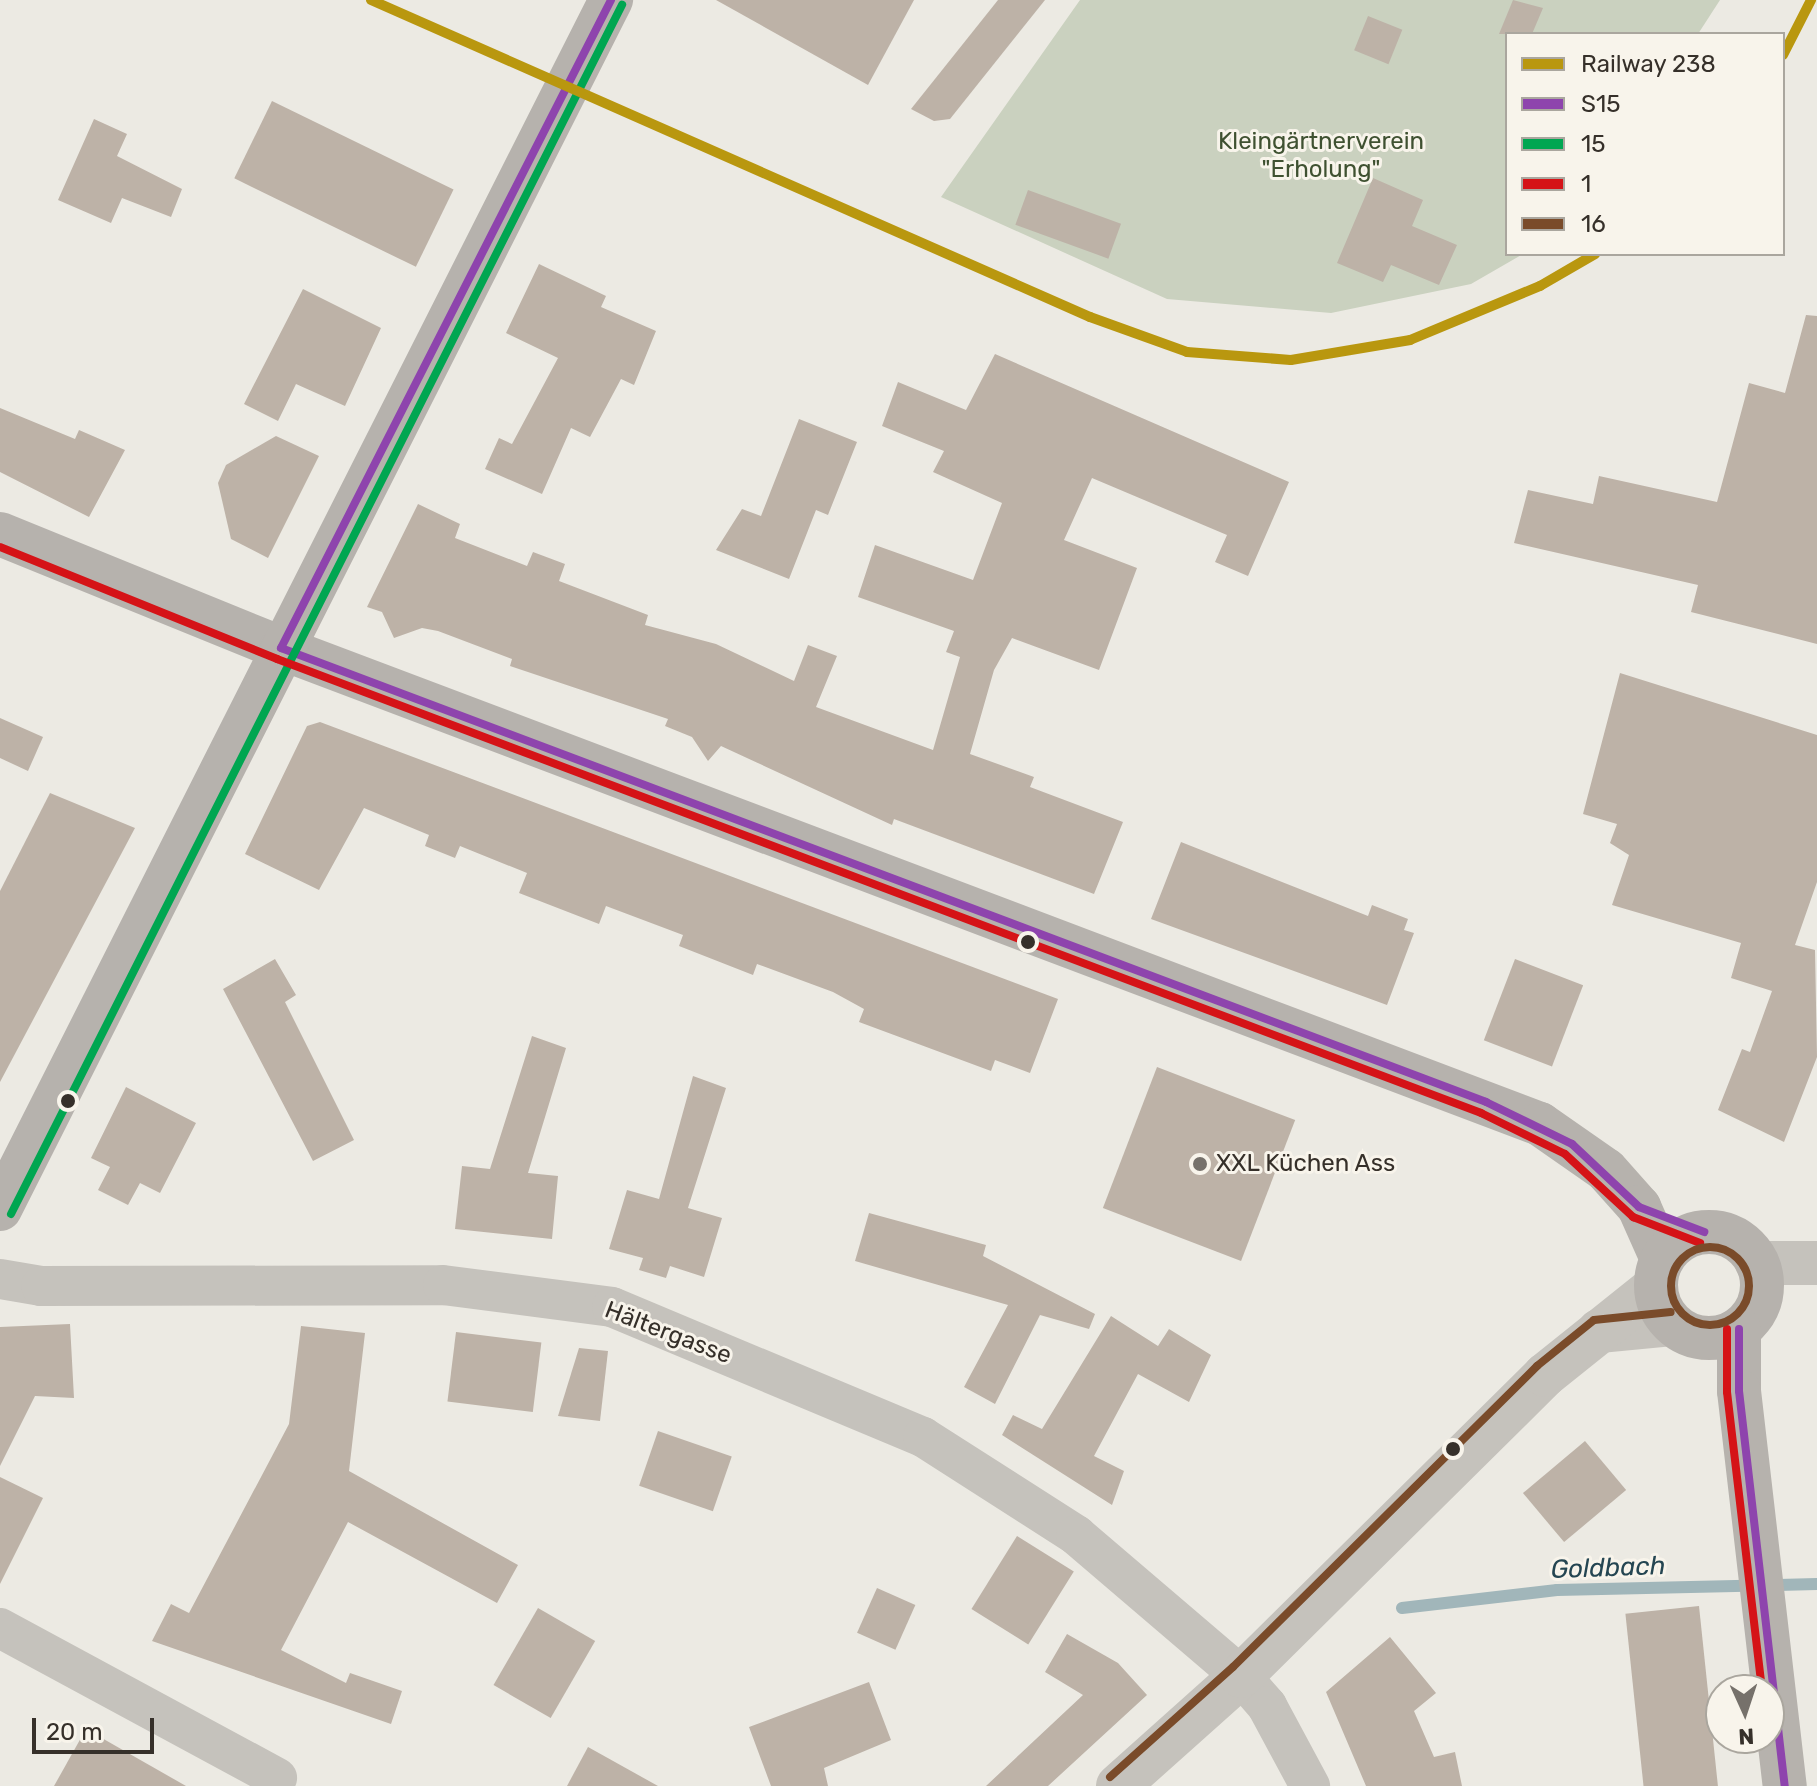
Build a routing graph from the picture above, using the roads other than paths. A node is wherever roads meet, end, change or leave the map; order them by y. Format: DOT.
graph roads {
  1 [pos="611,0"];
  2 [pos="0,534"];
  3 [pos="281,648"];
  4 [pos="1639,1207"];
  5 [pos="0,1209"];
  6 [pos="1704,1232"];
  7 [pos="1810,1263"];
  8 [pos="1760,1275"];
  9 [pos="0,1279"];
  10 [pos="1663,1290"];
  11 [pos="1727,1333"];
  12 [pos="0,1628"];
  13 [pos="1241,1676"];
  14 [pos="277,1778"];
  15 [pos="1118,1786"];
  16 [pos="1310,1786"];
  17 [pos="1785,1786"];
  1 -- 3 [label="main road"];
  2 -- 3 [label="main road"];
  3 -- 4 [label="main road"];
  3 -- 5 [label="main road"];
  4 -- 6 [label="main road"];
  4 -- 10 [label="main road"];
  6 -- 8 [label="main road"];
  6 -- 10 [label="main road"];
  7 -- 8 [label="street"];
  8 -- 11 [label="main road"];
  9 -- 13 [label="street, Hältergasse"];
  10 -- 11 [label="main road"];
  10 -- 13 [label="street"];
  11 -- 17 [label="main road"];
  12 -- 14 [label="street"];
  13 -- 15 [label="street"];
  13 -- 16 [label="street, Hältergasse"];
}
